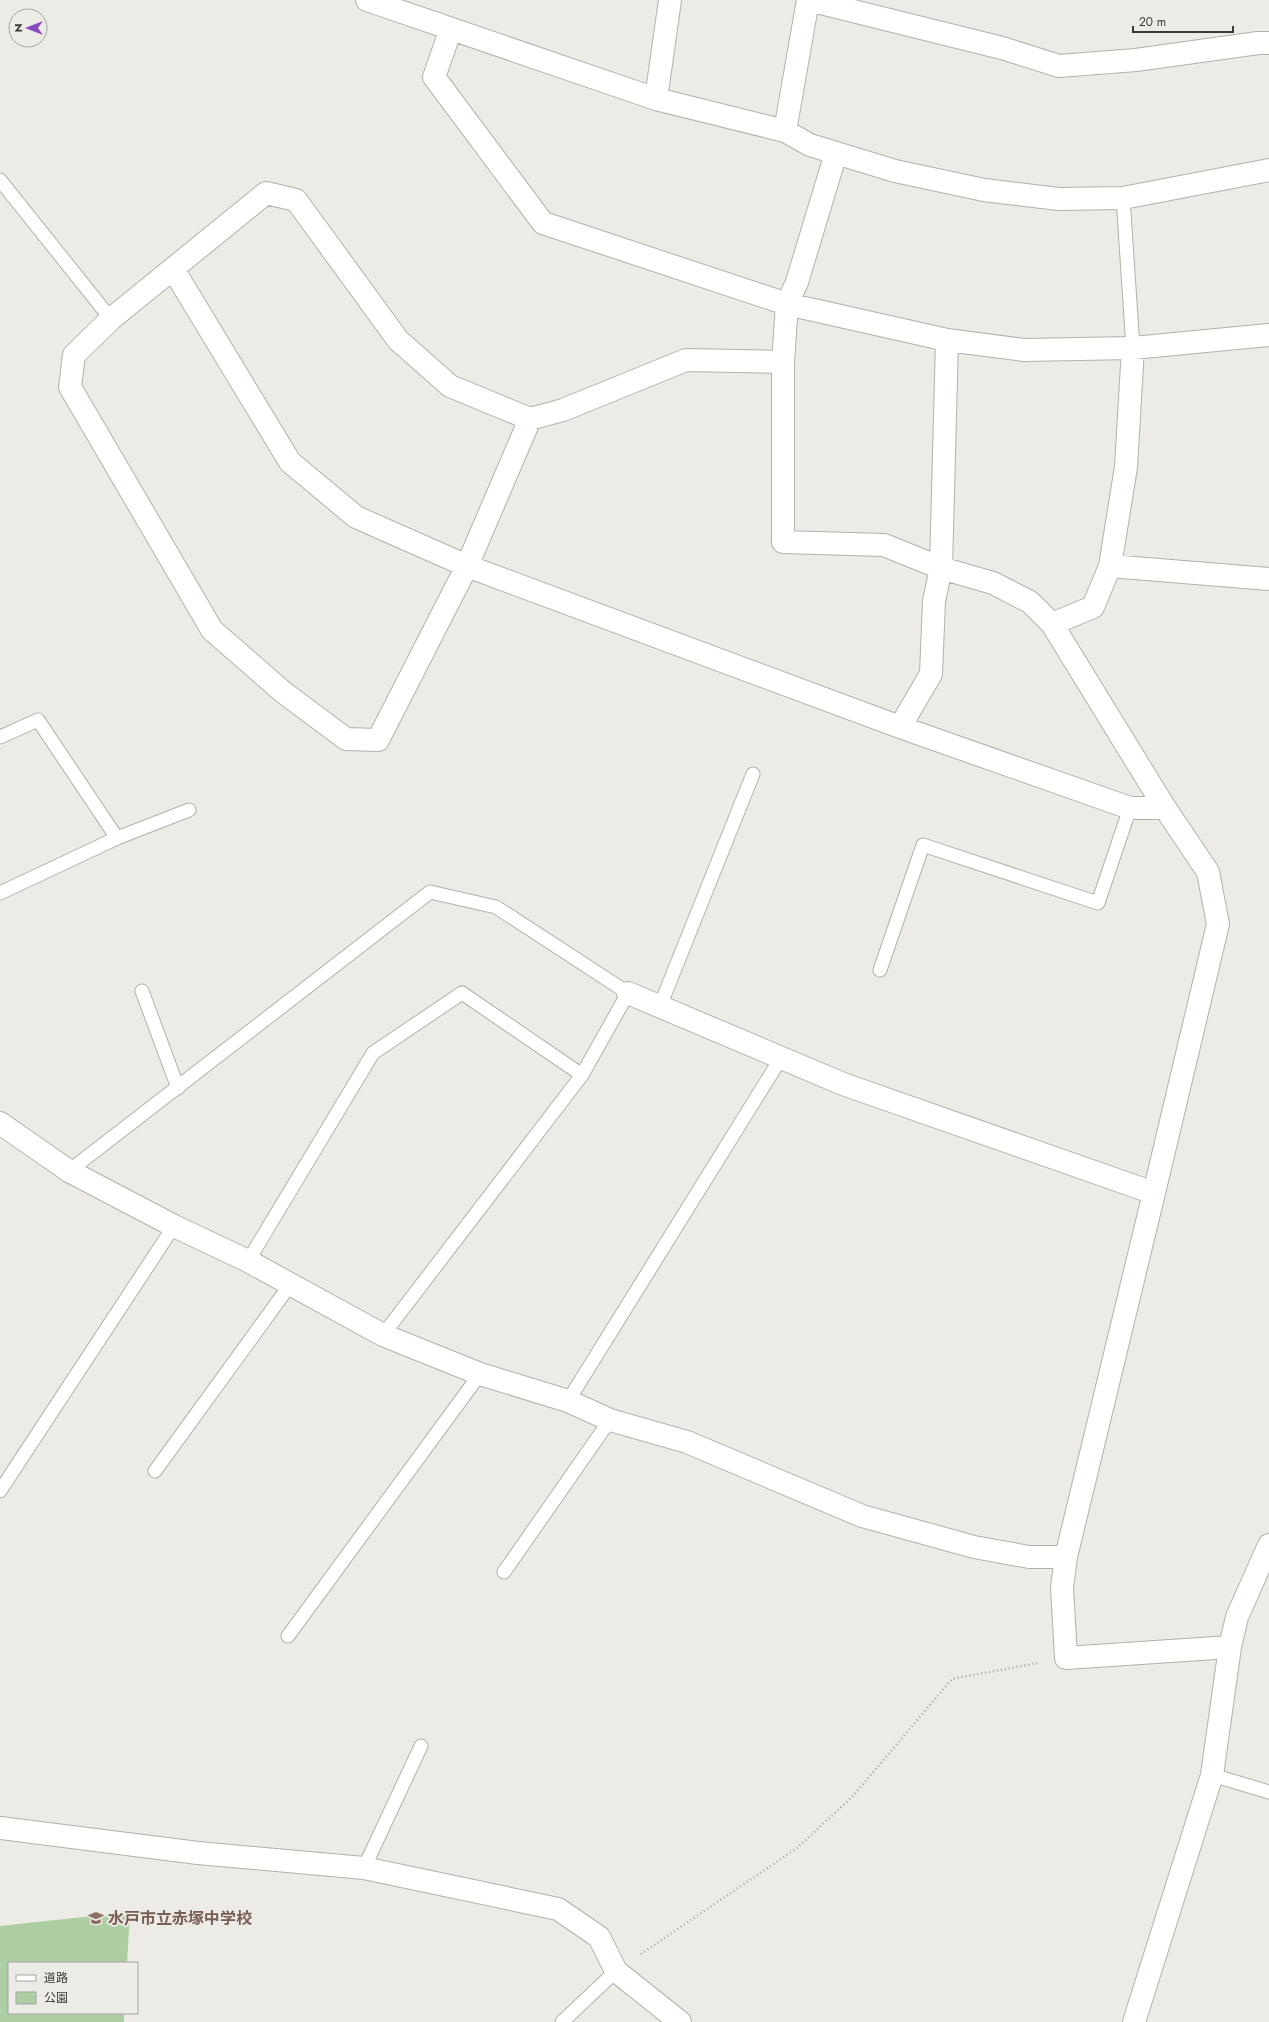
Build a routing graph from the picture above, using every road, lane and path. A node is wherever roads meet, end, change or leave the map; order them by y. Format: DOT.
graph roads {
  1 [pos="367,0"];
  2 [pos="670,0"];
  3 [pos="808,0"];
  4 [pos="451,29"];
  5 [pos="1269,43"];
  6 [pos="656,99"];
  7 [pos="784,131"];
  8 [pos="836,153"];
  9 [pos="1269,170"];
  10 [pos="0,180"];
  11 [pos="1123,198"];
  12 [pos="173,269"];
  13 [pos="787,304"];
  14 [pos="111,319"];
  15 [pos="1269,334"];
  16 [pos="947,340"];
  17 [pos="1134,348"];
  18 [pos="783,362"];
  19 [pos="530,419"];
  20 [pos="467,566"];
  21 [pos="1110,566"];
  22 [pos="941,568"];
  23 [pos="1269,579"];
  24 [pos="1052,624"];
  25 [pos="900,727"];
  26 [pos="0,736"];
  27 [pos="753,774"];
  28 [pos="1130,808"];
  29 [pos="1165,808"];
  30 [pos="189,810"];
  31 [pos="117,838"];
  32 [pos="0,892"];
  33 [pos="880,970"];
  34 [pos="142,991"];
  35 [pos="628,993"];
  36 [pos="660,1006"];
  37 [pos="781,1058"];
  38 [pos="582,1075"];
  39 [pos="178,1088"];
  40 [pos="0,1123"];
  41 [pos="69,1171"];
  42 [pos="1154,1193"];
  43 [pos="174,1226"];
  44 [pos="248,1261"];
  45 [pos="290,1285"];
  46 [pos="383,1335"];
  47 [pos="480,1374"];
  48 [pos="568,1401"];
  49 [pos="610,1420"];
  50 [pos="155,1471"];
  51 [pos="0,1491"];
  52 [pos="1269,1545"];
  53 [pos="1066,1557"];
  54 [pos="504,1572"];
  55 [pos="288,1636"];
  56 [pos="1230,1647"];
  57 [pos="1066,1658"];
  58 [pos="421,1746"];
  59 [pos="1212,1775"];
  60 [pos="1269,1792"];
  61 [pos="0,1828"];
  62 [pos="364,1868"];
  63 [pos="616,1971"];
  64 [pos="562,2022"];
  65 [pos="680,2022"];
  66 [pos="1134,2022"];
  1 -- 4 [label="street"];
  2 -- 6 [label="street"];
  3 -- 5 [label="street"];
  3 -- 7 [label="street"];
  4 -- 6 [label="street"];
  4 -- 13 [label="street"];
  6 -- 7 [label="street"];
  7 -- 8 [label="street"];
  8 -- 11 [label="street"];
  8 -- 13 [label="street"];
  9 -- 11 [label="street"];
  10 -- 14 [label="lane"];
  11 -- 17 [label="lane"];
  12 -- 14 [label="street"];
  12 -- 19 [label="street"];
  12 -- 20 [label="street"];
  13 -- 16 [label="street"];
  13 -- 18 [label="street"];
  14 -- 20 [label="street"];
  15 -- 17 [label="street"];
  16 -- 17 [label="street"];
  16 -- 22 [label="street"];
  17 -- 21 [label="street"];
  18 -- 19 [label="street"];
  18 -- 22 [label="street"];
  19 -- 20 [label="street"];
  20 -- 25 [label="street"];
  21 -- 23 [label="street"];
  21 -- 24 [label="street"];
  22 -- 24 [label="street"];
  22 -- 25 [label="street"];
  24 -- 29 [label="street"];
  25 -- 28 [label="street"];
  26 -- 31 [label="lane"];
  27 -- 36 [label="lane"];
  28 -- 29 [label="street"];
  28 -- 33 [label="lane"];
  29 -- 42 [label="street"];
  30 -- 31 [label="lane"];
  31 -- 32 [label="lane"];
  34 -- 39 [label="lane"];
  35 -- 36 [label="street"];
  35 -- 38 [label="lane"];
  35 -- 39 [label="lane"];
  36 -- 37 [label="street"];
  37 -- 42 [label="street"];
  37 -- 48 [label="lane"];
  38 -- 44 [label="lane"];
  38 -- 46 [label="lane"];
  39 -- 41 [label="lane"];
  40 -- 41 [label="street"];
  41 -- 43 [label="street"];
  42 -- 53 [label="street"];
  43 -- 44 [label="street"];
  43 -- 51 [label="lane"];
  44 -- 45 [label="street"];
  45 -- 46 [label="street"];
  45 -- 50 [label="lane"];
  46 -- 47 [label="street"];
  47 -- 48 [label="street"];
  47 -- 55 [label="lane"];
  48 -- 49 [label="street"];
  49 -- 53 [label="street"];
  49 -- 54 [label="lane"];
  52 -- 56 [label="street"];
  53 -- 57 [label="street"];
  56 -- 57 [label="street"];
  56 -- 59 [label="street"];
  57 -- 63 [label="path"];
  58 -- 62 [label="lane"];
  59 -- 60 [label="lane"];
  59 -- 66 [label="street"];
  61 -- 62 [label="street"];
  62 -- 63 [label="street"];
  63 -- 64 [label="lane"];
  63 -- 65 [label="street"];
}
